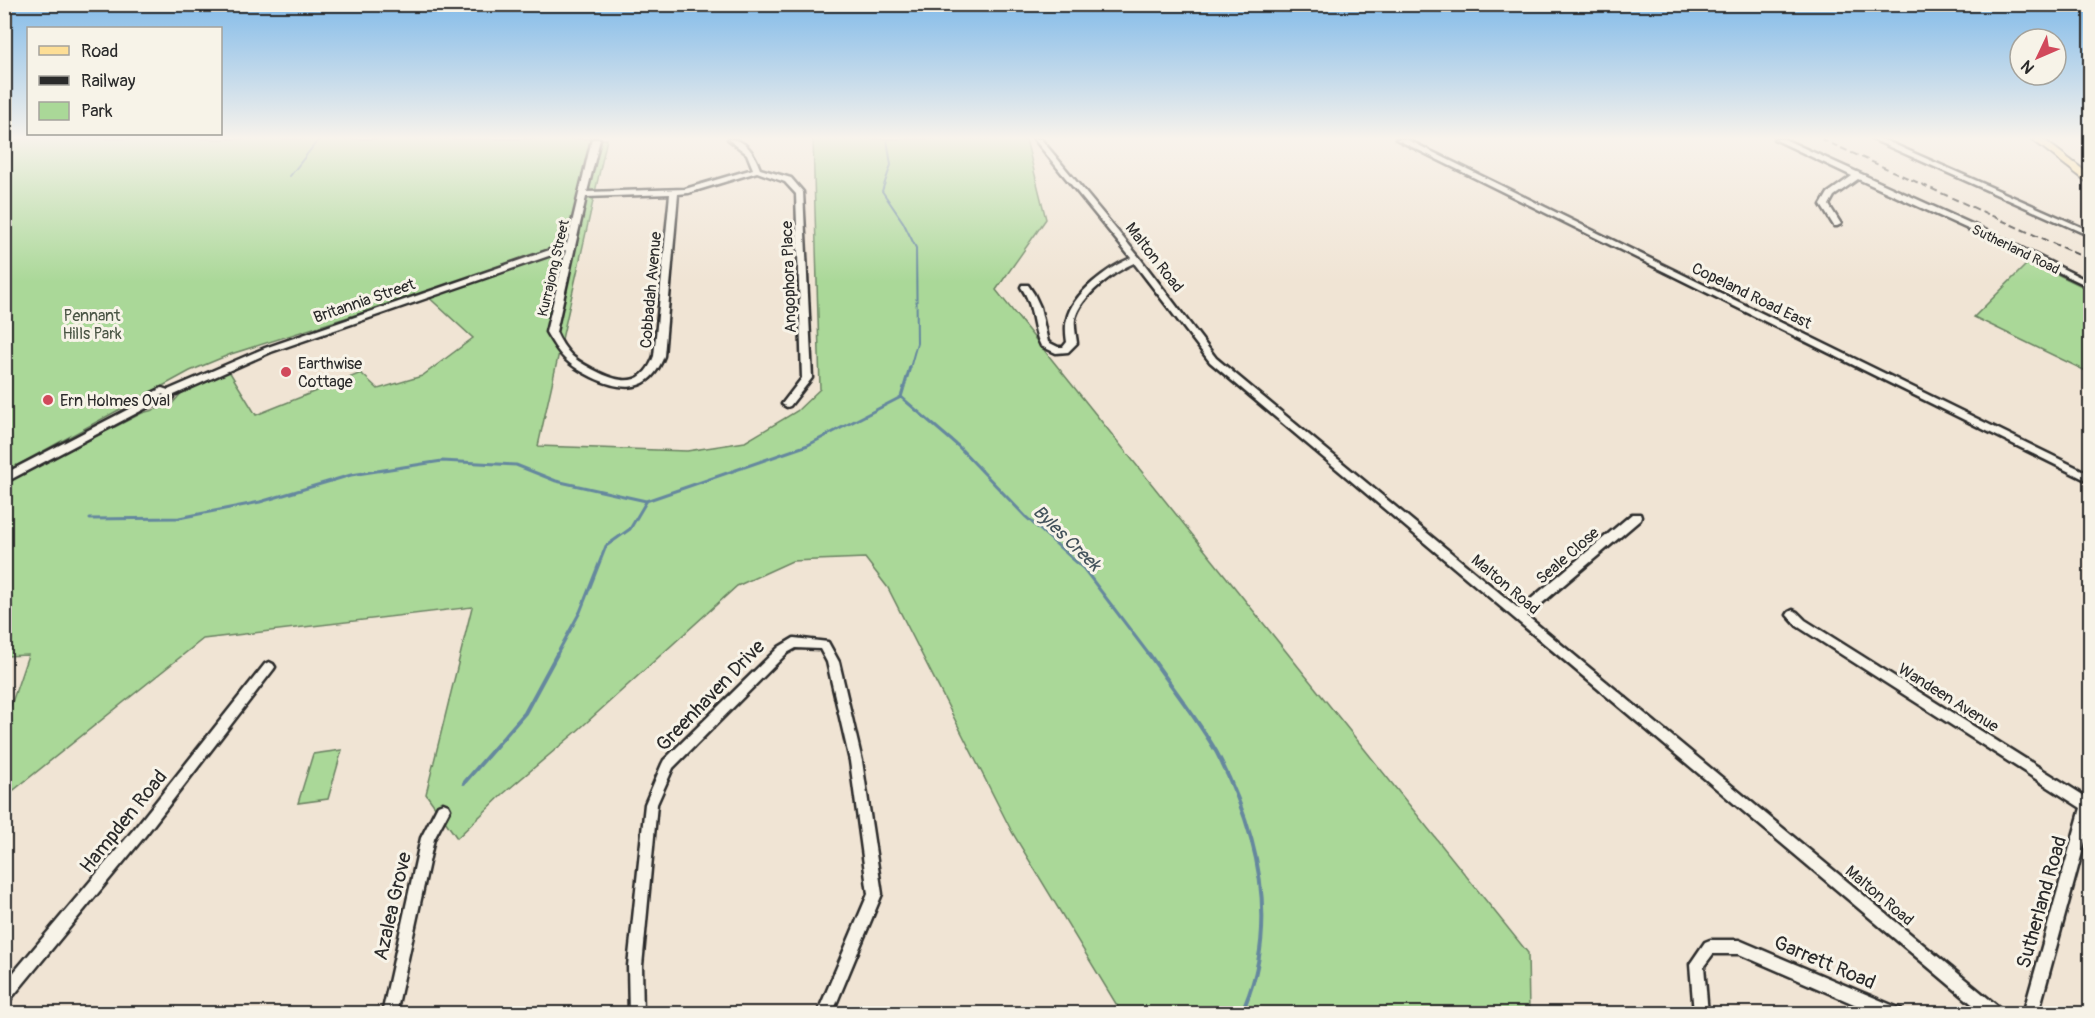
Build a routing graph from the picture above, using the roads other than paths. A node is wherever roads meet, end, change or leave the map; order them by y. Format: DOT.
graph roads {
  1 [pos="586,187"];
  2 [pos="700,187"];
  3 [pos="794,187"];
  4 [pos="1076,187"];
  5 [pos="1495,187"];
  6 [pos="1843,187"];
  7 [pos="1880,187"];
  8 [pos="1982,187"];
  9 [pos="674,192"];
  10 [pos="584,195"];
  11 [pos="1837,224"];
  12 [pos="2091,234"];
  13 [pos="572,245"];
  14 [pos="1136,259"];
  15 [pos="2091,285"];
  16 [pos="1025,287"];
  17 [pos="551,332"];
  18 [pos="787,404"];
  19 [pos="2091,478"];
  20 [pos="4,479"];
  21 [pos="1636,517"];
  22 [pos="1793,615"];
  23 [pos="1519,616"];
  24 [pos="269,667"];
  25 [pos="2090,803"];
  26 [pos="443,810"];
  27 [pos="4,996"];
  28 [pos="389,1014"];
  29 [pos="636,1014"];
  30 [pos="824,1014"];
  31 [pos="1701,1014"];
  32 [pos="1896,1014"];
  33 [pos="1996,1014"];
  34 [pos="2030,1014"];
  1 -- 10 [label="street, Kurrajong Street"];
  2 -- 9 [label="street"];
  3 -- 18 [label="street, Angophora Place"];
  4 -- 14 [label="street, Malton Road"];
  5 -- 19 [label="street, Copeland Road East"];
  6 -- 11 [label="street"];
  7 -- 15 [label="street, Sutherland Road"];
  8 -- 12 [label="street"];
  9 -- 10 [label="street"];
  9 -- 17 [label="street, Cobbadah Avenue"];
  10 -- 13 [label="street, Kurrajong Street"];
  13 -- 17 [label="street, Kurrajong Street"];
  13 -- 20 [label="street, Britannia Street"];
  14 -- 16 [label="street"];
  14 -- 23 [label="street, Malton Road"];
  21 -- 23 [label="street, Seale Close"];
  22 -- 25 [label="street, Wandeen Avenue"];
  23 -- 33 [label="street, Malton Road"];
  24 -- 27 [label="street, Hampden Road"];
  25 -- 34 [label="street, Sutherland Road"];
  26 -- 28 [label="street, Azalea Grove"];
  29 -- 30 [label="street, Greenhaven Drive"];
  31 -- 32 [label="street, Garrett Road"];
}
